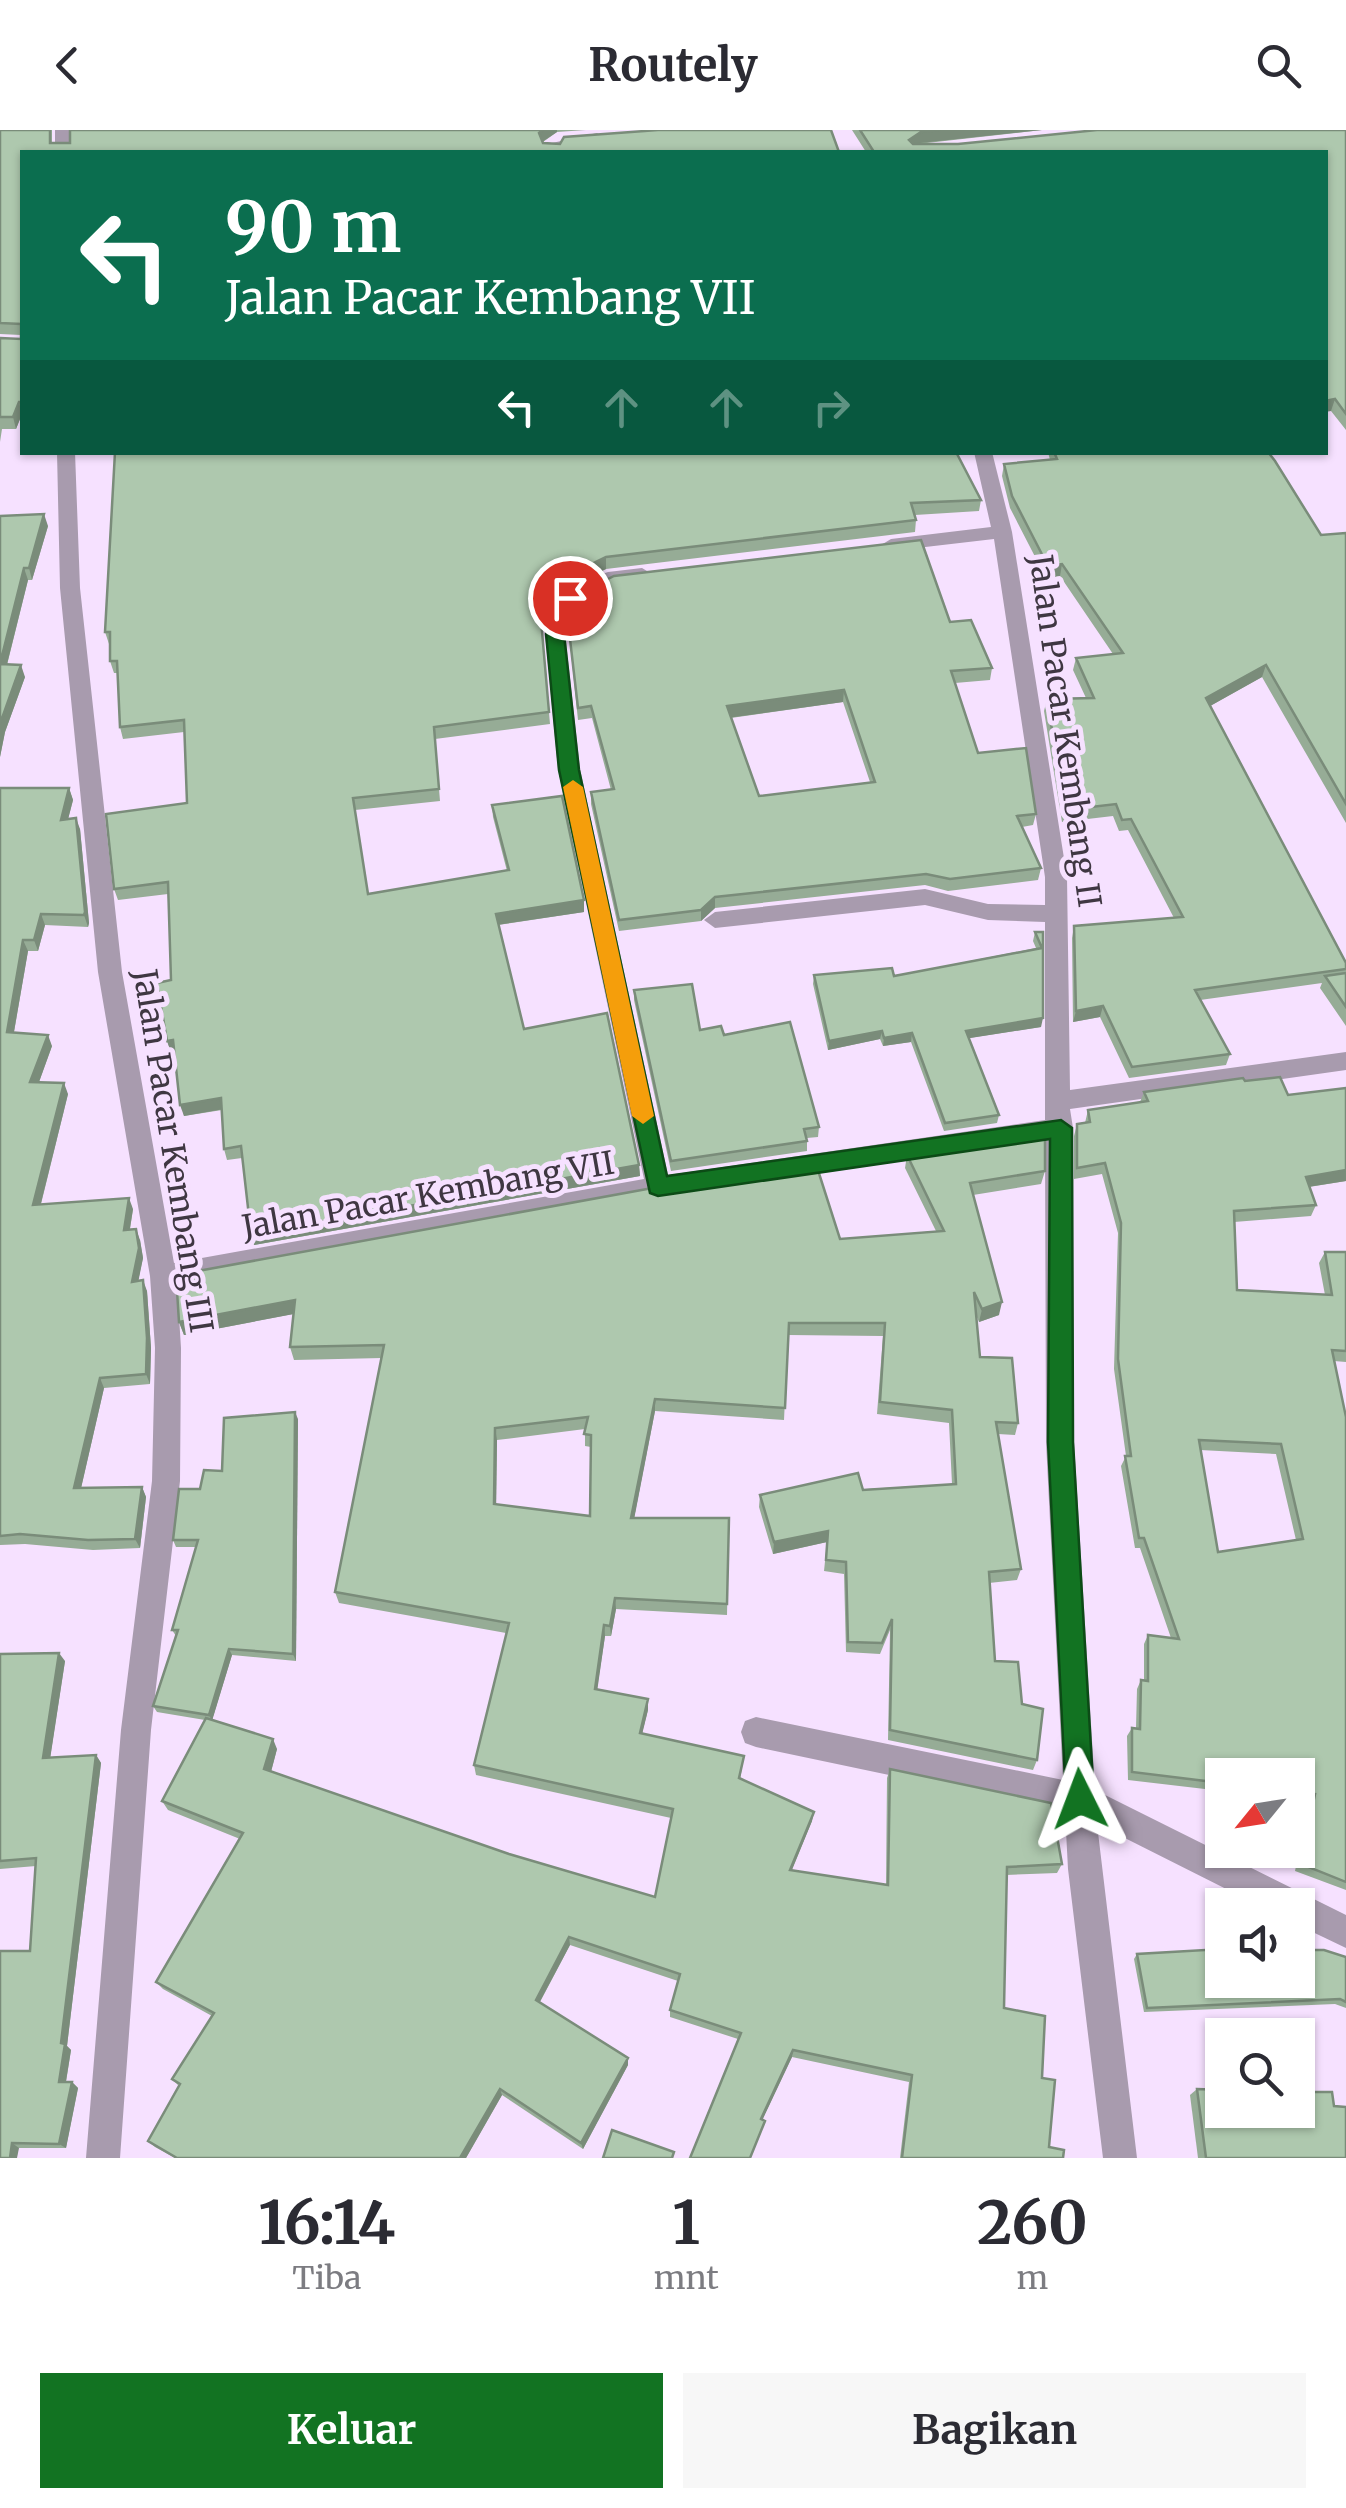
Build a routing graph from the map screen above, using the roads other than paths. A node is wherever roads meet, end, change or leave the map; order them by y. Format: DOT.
graph roads {
  1 [pos="616,136"];
  2 [pos="553,150"];
  3 [pos="66,455"];
  4 [pos="984,455"];
  5 [pos="1002,532"];
  6 [pos="864,548"];
  7 [pos="668,571"];
  8 [pos="1057,914"];
  9 [pos="715,920"];
  10 [pos="1346,1061"];
  11 [pos="1061,1115"];
  12 [pos="658,1187"];
  13 [pos="163,1276"];
  14 [pos="756,1732"];
  15 [pos="1080,1799"];
  16 [pos="1258,1888"];
  17 [pos="1315,1916"];
  18 [pos="1346,1932"];
  19 [pos="102,2158"];
  20 [pos="1120,2158"];
  1 -- 2 [label="street"];
  3 -- 13 [label="street, Jalan Pacar Kembang III"];
  4 -- 5 [label="street, Jalan Pacar Kembang II"];
  5 -- 6 [label="street"];
  5 -- 8 [label="street, Jalan Pacar Kembang II"];
  7 -- 12 [label="street"];
  8 -- 9 [label="street"];
  8 -- 11 [label="street, Jalan Pacar Kembang II"];
  10 -- 11 [label="street, Jalan Pacar Kembang VII"];
  11 -- 12 [label="street, Jalan Pacar Kembang VII"];
  11 -- 15 [label="street, Jalan Pacar Kembang II"];
  12 -- 13 [label="street, Jalan Pacar Kembang VII"];
  13 -- 19 [label="street, Jalan Pacar Kembang III"];
  14 -- 15 [label="street"];
  15 -- 16 [label="street"];
  15 -- 20 [label="street, Jalan Pacar Kembang II"];
  17 -- 18 [label="street"];
}
